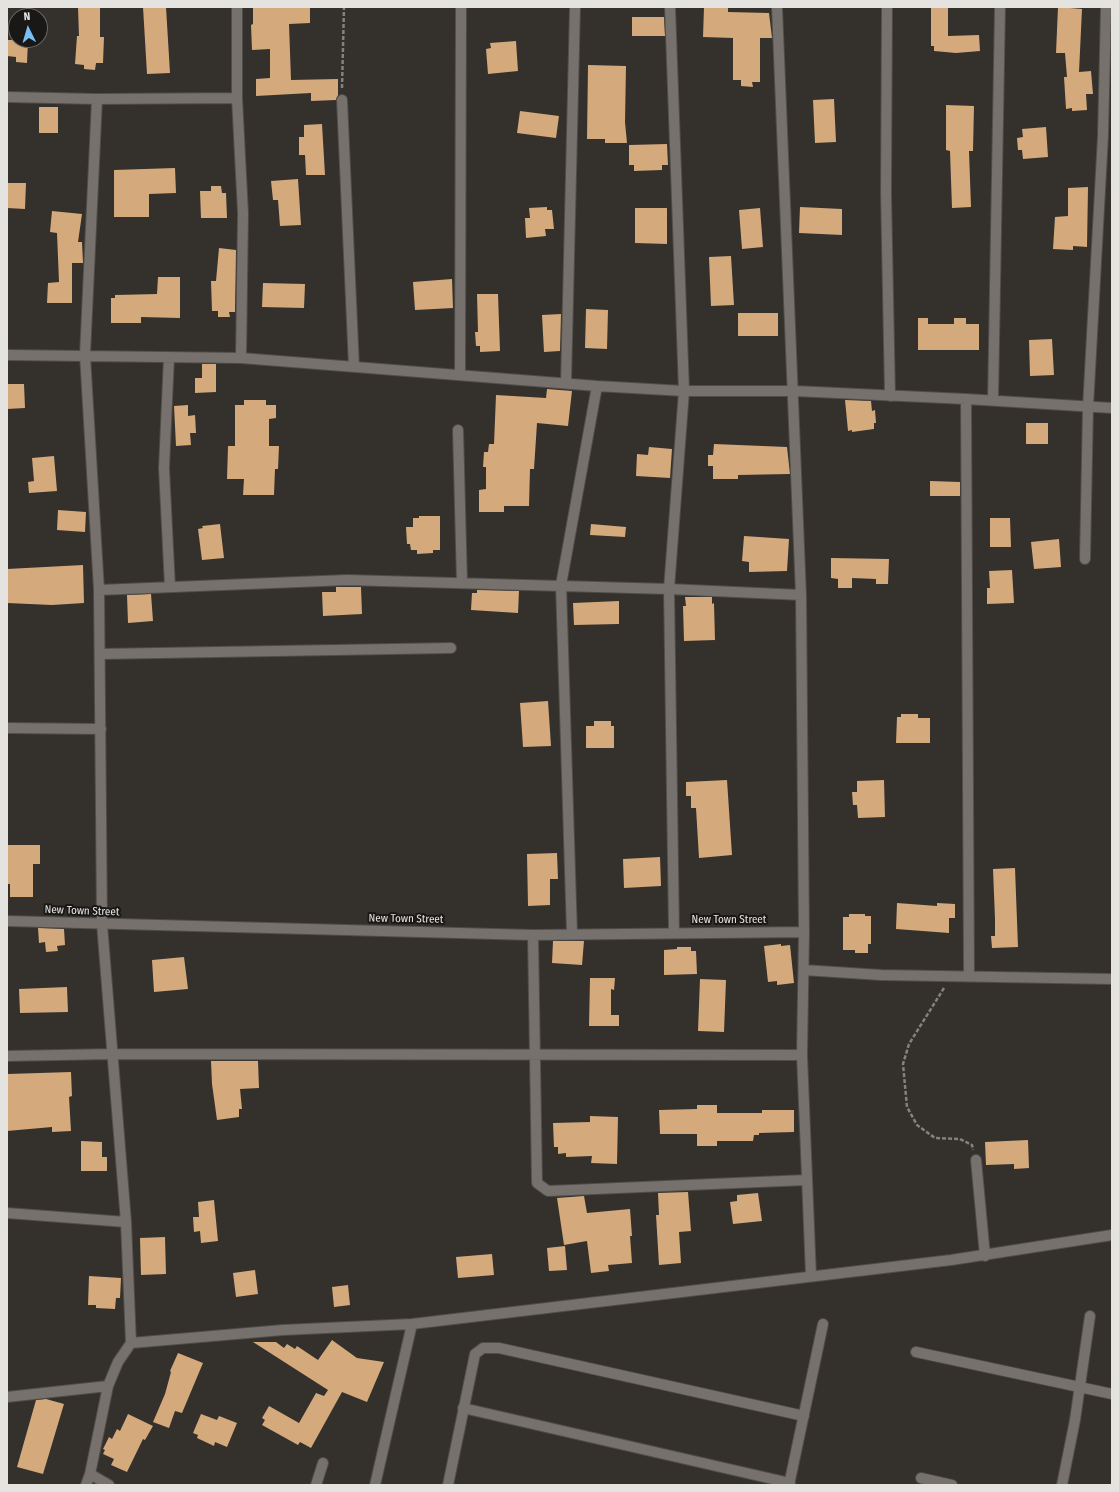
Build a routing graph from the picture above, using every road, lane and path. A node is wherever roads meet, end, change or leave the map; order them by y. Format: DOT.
graph roads {
  1 [pos="237,7"];
  2 [pos="344,7"];
  3 [pos="461,7"];
  4 [pos="575,7"];
  5 [pos="670,7"];
  6 [pos="777,7"];
  7 [pos="887,7"];
  8 [pos="1000,7"];
  9 [pos="1106,7"];
  10 [pos="7,97"];
  11 [pos="237,98"];
  12 [pos="97,99"];
  13 [pos="342,100"];
  14 [pos="1108,137"];
  15 [pos="7,355"];
  16 [pos="85,355"];
  17 [pos="168,357"];
  18 [pos="241,358"];
  19 [pos="354,367"];
  20 [pos="460,375"];
  21 [pos="566,383"];
  22 [pos="596,386"];
  23 [pos="684,391"];
  24 [pos="794,391"];
  25 [pos="890,396"];
  26 [pos="966,399"];
  27 [pos="993,400"];
  28 [pos="1088,407"];
  29 [pos="1112,408"];
  30 [pos="458,430"];
  31 [pos="1085,559"];
  32 [pos="462,583"];
  33 [pos="561,586"];
  34 [pos="170,587"];
  35 [pos="670,589"];
  36 [pos="99,590"];
  37 [pos="801,595"];
  38 [pos="450,648"];
  39 [pos="100,654"];
  40 [pos="7,728"];
  41 [pos="101,729"];
  42 [pos="7,921"];
  43 [pos="102,924"];
  44 [pos="674,932"];
  45 [pos="804,932"];
  46 [pos="572,934"];
  47 [pos="533,935"];
  48 [pos="804,970"];
  49 [pos="952,976"];
  50 [pos="969,976"];
  51 [pos="1112,980"];
  52 [pos="113,1054"];
  53 [pos="535,1055"];
  54 [pos="802,1055"];
  55 [pos="7,1056"];
  56 [pos="976,1160"];
  57 [pos="806,1180"];
  58 [pos="7,1213"];
  59 [pos="126,1222"];
  60 [pos="1112,1235"];
  61 [pos="985,1256"];
  62 [pos="811,1276"];
  63 [pos="1090,1316"];
  64 [pos="412,1324"];
  65 [pos="823,1324"];
  66 [pos="131,1343"];
  67 [pos="916,1352"];
  68 [pos="108,1386"];
  69 [pos="1080,1387"];
  70 [pos="1112,1394"];
  71 [pos="7,1397"];
  72 [pos="463,1408"];
  73 [pos="804,1416"];
  74 [pos="323,1463"];
  75 [pos="90,1474"];
  76 [pos="921,1478"];
  77 [pos="789,1484"];
  78 [pos="86,1485"];
  79 [pos="109,1485"];
  80 [pos="316,1485"];
  81 [pos="376,1485"];
  82 [pos="448,1485"];
  83 [pos="952,1485"];
  84 [pos="1062,1485"];
  1 -- 11 [label="street"];
  2 -- 13 [label="path"];
  3 -- 20 [label="street"];
  4 -- 21 [label="street"];
  5 -- 23 [label="street"];
  6 -- 24 [label="street"];
  7 -- 25 [label="street"];
  8 -- 27 [label="street"];
  9 -- 14 [label="street"];
  10 -- 12 [label="street"];
  11 -- 12 [label="street"];
  11 -- 18 [label="street"];
  12 -- 16 [label="street"];
  13 -- 19 [label="street"];
  14 -- 28 [label="street"];
  15 -- 16 [label="street"];
  16 -- 17 [label="street"];
  16 -- 36 [label="street"];
  17 -- 18 [label="street"];
  17 -- 34 [label="street"];
  18 -- 19 [label="street"];
  19 -- 20 [label="street"];
  20 -- 21 [label="street"];
  21 -- 22 [label="street"];
  22 -- 23 [label="street"];
  22 -- 33 [label="street"];
  23 -- 24 [label="street"];
  23 -- 35 [label="street"];
  24 -- 25 [label="street"];
  24 -- 37 [label="street"];
  25 -- 26 [label="street"];
  26 -- 27 [label="street"];
  26 -- 50 [label="street"];
  27 -- 28 [label="street"];
  28 -- 29 [label="street"];
  28 -- 31 [label="street"];
  30 -- 32 [label="street"];
  32 -- 33 [label="street"];
  32 -- 34 [label="street"];
  33 -- 35 [label="street"];
  33 -- 46 [label="street"];
  34 -- 36 [label="street"];
  35 -- 37 [label="street"];
  35 -- 44 [label="street"];
  36 -- 39 [label="street"];
  37 -- 45 [label="street"];
  38 -- 39 [label="street"];
  39 -- 41 [label="street"];
  40 -- 41 [label="street"];
  41 -- 43 [label="street"];
  42 -- 43 [label="street, New Town Street"];
  43 -- 47 [label="street, New Town Street"];
  43 -- 52 [label="street"];
  44 -- 45 [label="street, New Town Street"];
  44 -- 46 [label="street, New Town Street"];
  45 -- 48 [label="street"];
  46 -- 47 [label="street, New Town Street"];
  47 -- 53 [label="street"];
  48 -- 49 [label="street"];
  48 -- 54 [label="street"];
  49 -- 50 [label="street"];
  49 -- 56 [label="path"];
  50 -- 51 [label="street"];
  52 -- 53 [label="street"];
  52 -- 55 [label="street"];
  52 -- 59 [label="street"];
  53 -- 54 [label="street"];
  53 -- 57 [label="street"];
  54 -- 57 [label="street"];
  56 -- 61 [label="street"];
  57 -- 62 [label="street"];
  58 -- 59 [label="street"];
  59 -- 66 [label="street"];
  60 -- 61 [label="street"];
  61 -- 62 [label="street"];
  62 -- 64 [label="street"];
  63 -- 69 [label="street"];
  64 -- 66 [label="street"];
  64 -- 81 [label="street"];
  65 -- 73 [label="street"];
  66 -- 68 [label="street"];
  67 -- 69 [label="street"];
  68 -- 71 [label="street"];
  68 -- 75 [label="street"];
  69 -- 70 [label="street"];
  69 -- 84 [label="street"];
  72 -- 73 [label="street"];
  72 -- 77 [label="street"];
  72 -- 82 [label="street"];
  73 -- 77 [label="street"];
  74 -- 80 [label="street"];
  75 -- 78 [label="street"];
  75 -- 79 [label="street"];
  76 -- 83 [label="street"];
}
